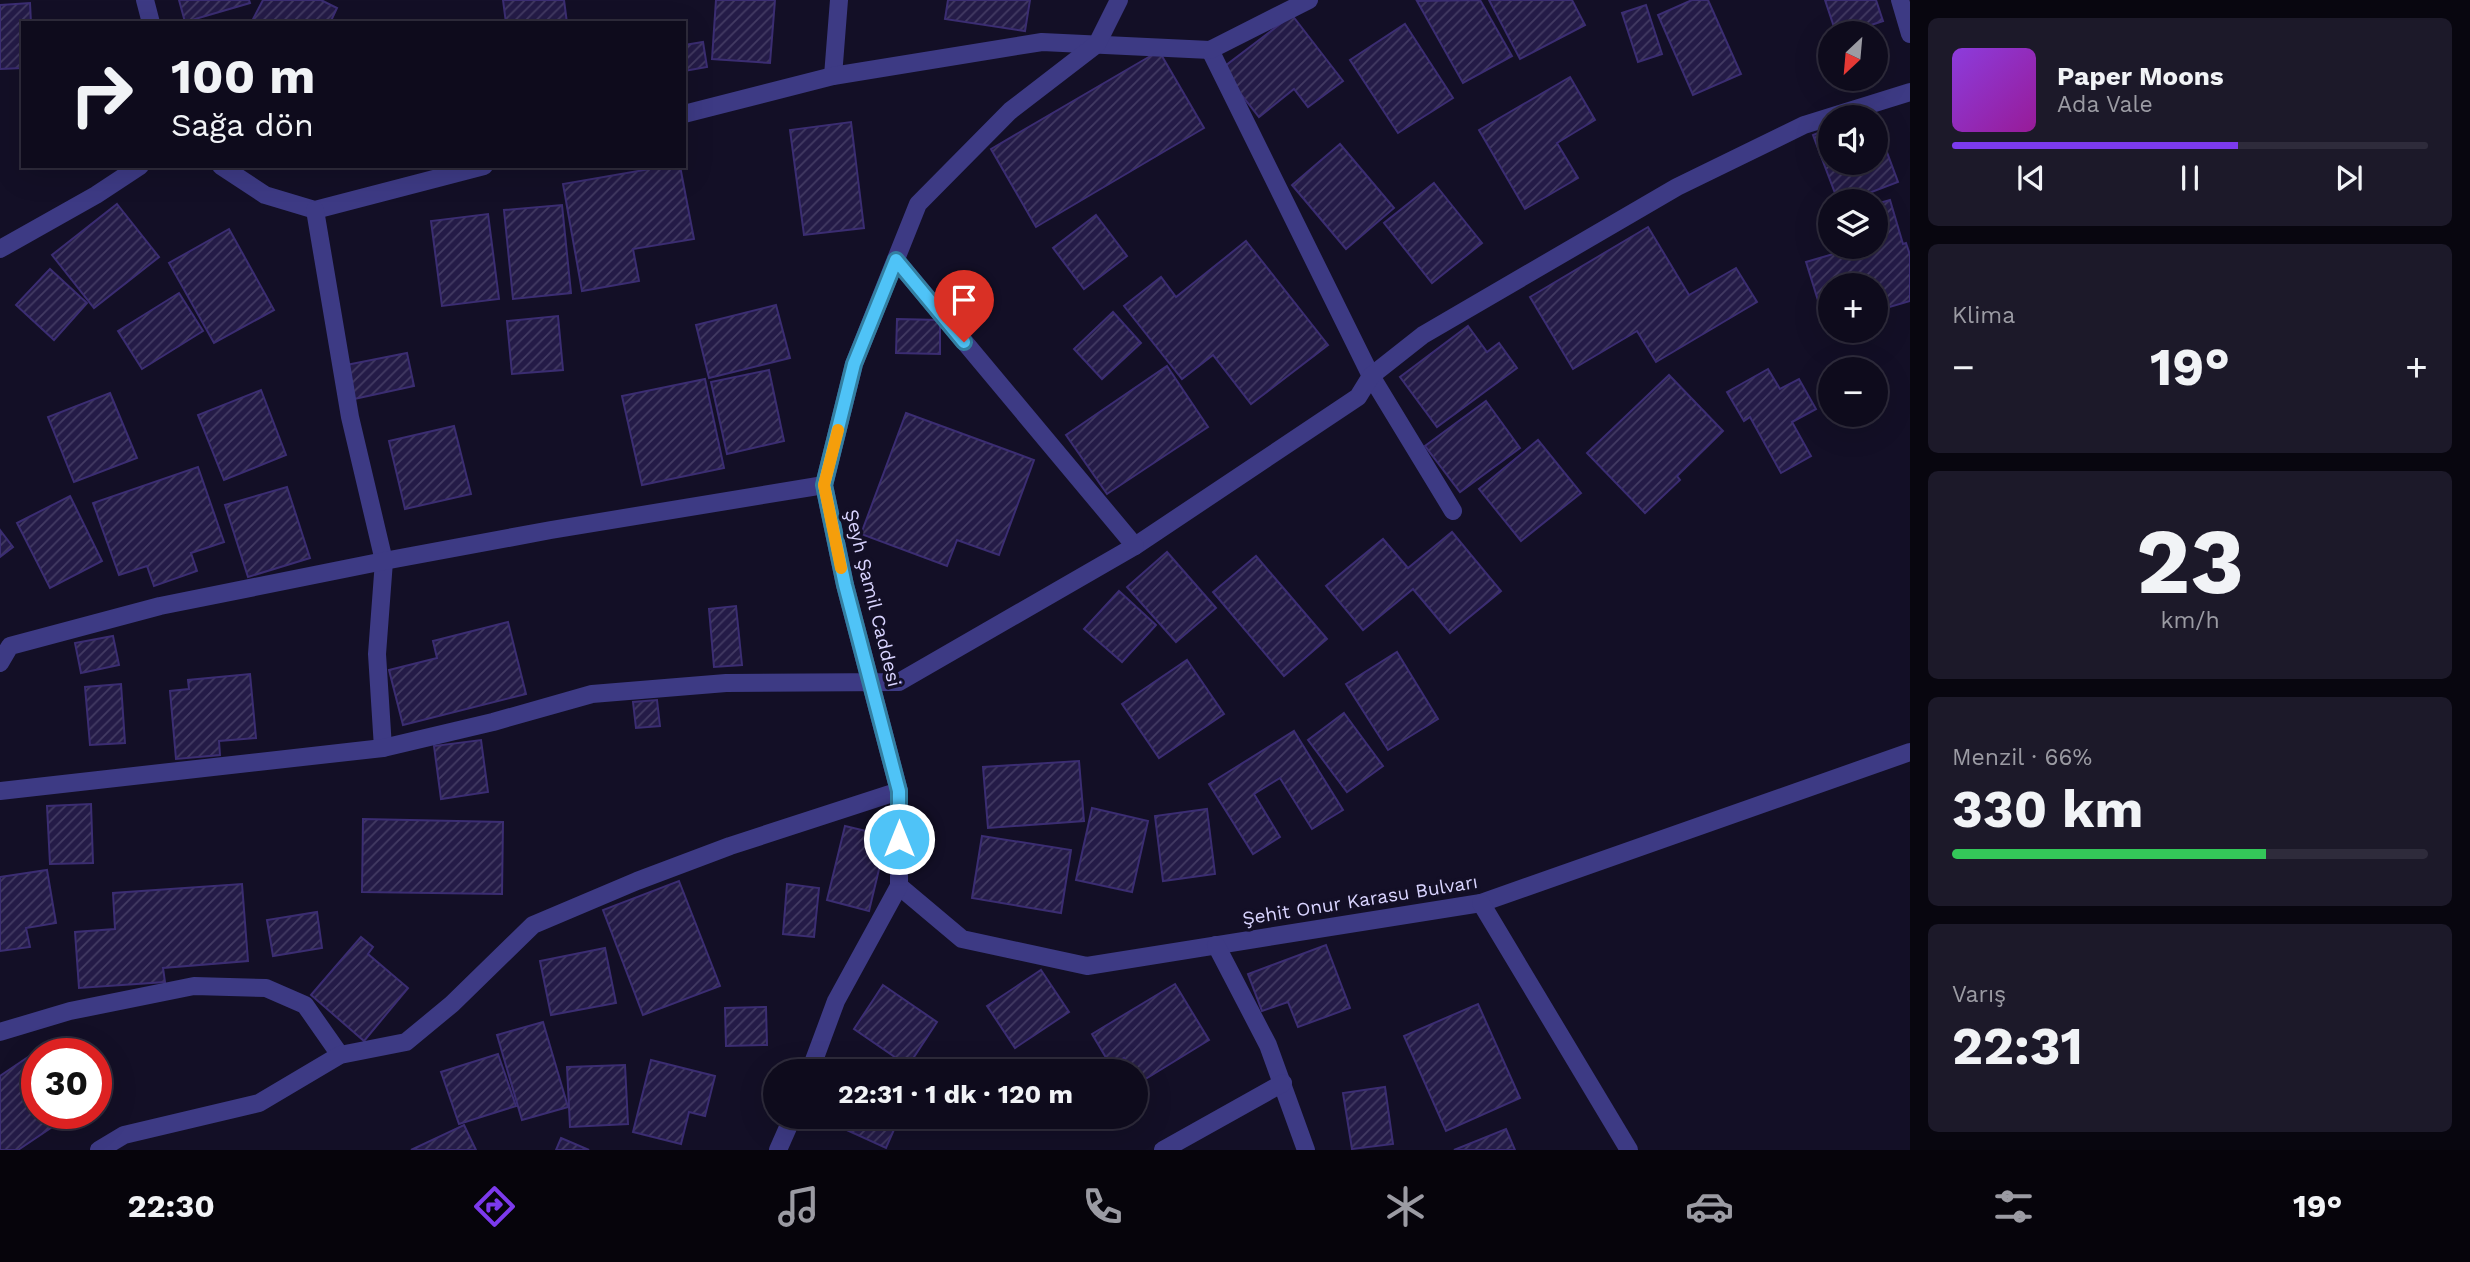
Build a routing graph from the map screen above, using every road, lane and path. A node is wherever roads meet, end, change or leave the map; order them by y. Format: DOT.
graph roads {
  1 [pos="145,0"];
  2 [pos="839,0"];
  3 [pos="1119,0"];
  4 [pos="1309,0"];
  5 [pos="1900,0"];
  6 [pos="150,21"];
  7 [pos="1910,34"];
  8 [pos="1097,44"];
  9 [pos="1210,50"];
  10 [pos="833,76"];
  11 [pos="1910,92"];
  12 [pos="686,113"];
  13 [pos="137,168"];
  14 [pos="224,168"];
  15 [pos="476,168"];
  16 [pos="315,210"];
  17 [pos="0,248"];
  18 [pos="896,260"];
  19 [pos="1371,376"];
  20 [pos="824,485"];
  21 [pos="1453,512"];
  22 [pos="1135,546"];
  23 [pos="384,561"];
  24 [pos="0,663"];
  25 [pos="872,684"];
  26 [pos="383,748"];
  27 [pos="1910,752"];
  28 [pos="0,791"];
  29 [pos="899,791"];
  30 [pos="899,886"];
  31 [pos="1481,903"];
  32 [pos="1216,945"];
  33 [pos="0,1032"];
  34 [pos="340,1055"];
  35 [pos="815,1059"];
  36 [pos="1283,1083"];
  37 [pos="787,1129"];
  38 [pos="99,1150"];
  39 [pos="778,1150"];
  40 [pos="1163,1150"];
  41 [pos="1306,1150"];
  42 [pos="1629,1150"];
  1 -- 6 [label="street"];
  2 -- 10 [label="street"];
  3 -- 8 [label="street, Şeyh Şamil Caddesi"];
  4 -- 9 [label="street"];
  5 -- 7 [label="street"];
  8 -- 9 [label="street"];
  8 -- 10 [label="street"];
  8 -- 18 [label="street, Şeyh Şamil Caddesi"];
  9 -- 19 [label="street"];
  10 -- 12 [label="street"];
  11 -- 19 [label="street"];
  13 -- 17 [label="street"];
  14 -- 16 [label="street"];
  15 -- 16 [label="street"];
  16 -- 23 [label="street"];
  18 -- 20 [label="street, Şeyh Şamil Caddesi"];
  18 -- 22 [label="street"];
  19 -- 21 [label="street"];
  19 -- 22 [label="street"];
  20 -- 23 [label="street"];
  20 -- 25 [label="street, Şeyh Şamil Caddesi"];
  22 -- 25 [label="street"];
  23 -- 24 [label="street"];
  23 -- 26 [label="street"];
  25 -- 26 [label="street"];
  25 -- 29 [label="street, Şeyh Şamil Caddesi"];
  26 -- 28 [label="street"];
  27 -- 31 [label="street, Şehit Onur Karasu Bulvarı"];
  29 -- 30 [label="street, Şeyh Şamil Caddesi"];
  29 -- 34 [label="street"];
  30 -- 32 [label="street, Şehit Onur Karasu Bulvarı"];
  30 -- 35 [label="street"];
  31 -- 32 [label="street, Şehit Onur Karasu Bulvarı"];
  31 -- 42 [label="street"];
  32 -- 36 [label="street"];
  33 -- 34 [label="street"];
  34 -- 38 [label="street"];
  36 -- 40 [label="street"];
  36 -- 41 [label="street"];
  37 -- 39 [label="street"];
}
